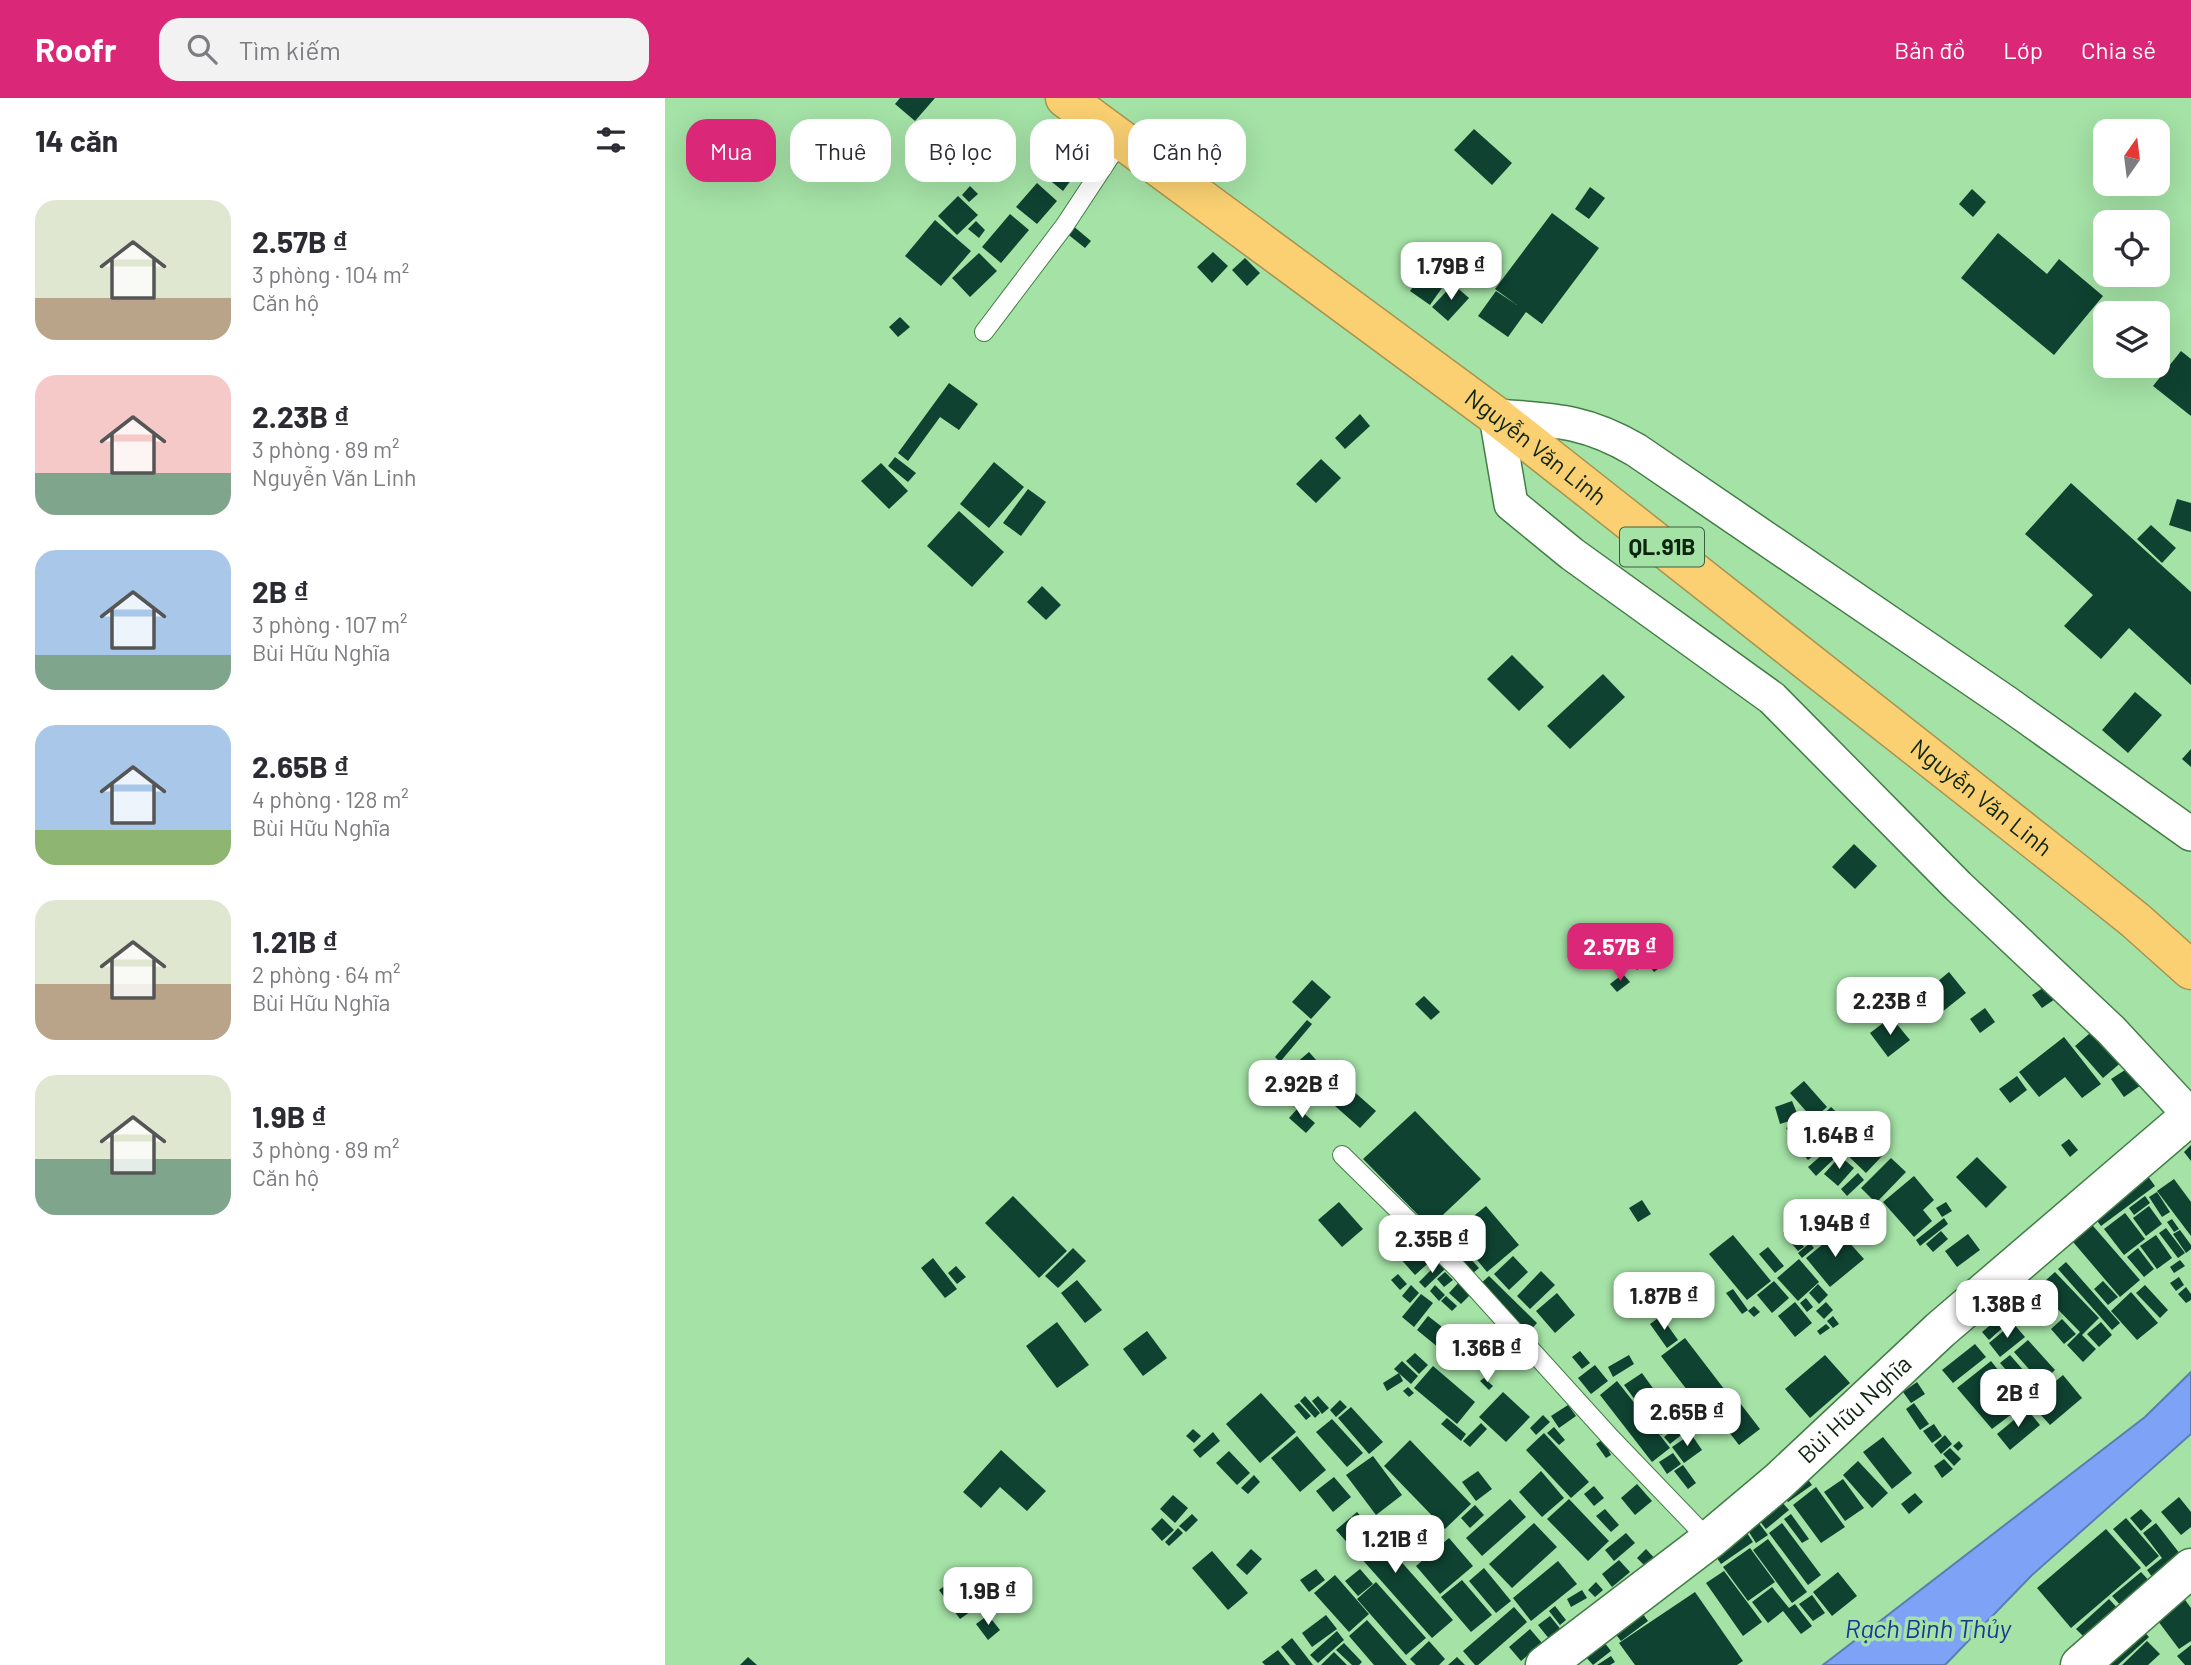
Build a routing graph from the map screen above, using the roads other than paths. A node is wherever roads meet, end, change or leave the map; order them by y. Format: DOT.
graph roads {
  1 [pos="1065,98"];
  2 [pos="1121,140"];
  3 [pos="984,332"];
  4 [pos="1496,416"];
  5 [pos="2191,834"];
  6 [pos="2191,970"];
  7 [pos="2191,1115"];
  8 [pos="1342,1155"];
  9 [pos="1709,1540"];
  10 [pos="2191,1568"];
  11 [pos="1545,1665"];
  12 [pos="2080,1665"];
  1 -- 2 [label="highway, Nguyễn Văn Linh / QL.91B"];
  2 -- 3 [label="lane"];
  2 -- 4 [label="highway, Nguyễn Văn Linh / QL.91B"];
  4 -- 5 [label="street"];
  4 -- 6 [label="highway, Nguyễn Văn Linh / QL.91B"];
  4 -- 7 [label="street"];
  7 -- 9 [label="main road, Bùi Hữu Nghĩa"];
  8 -- 9 [label="lane"];
  9 -- 11 [label="main road, Bùi Hữu Nghĩa"];
  10 -- 12 [label="main road"];
}
